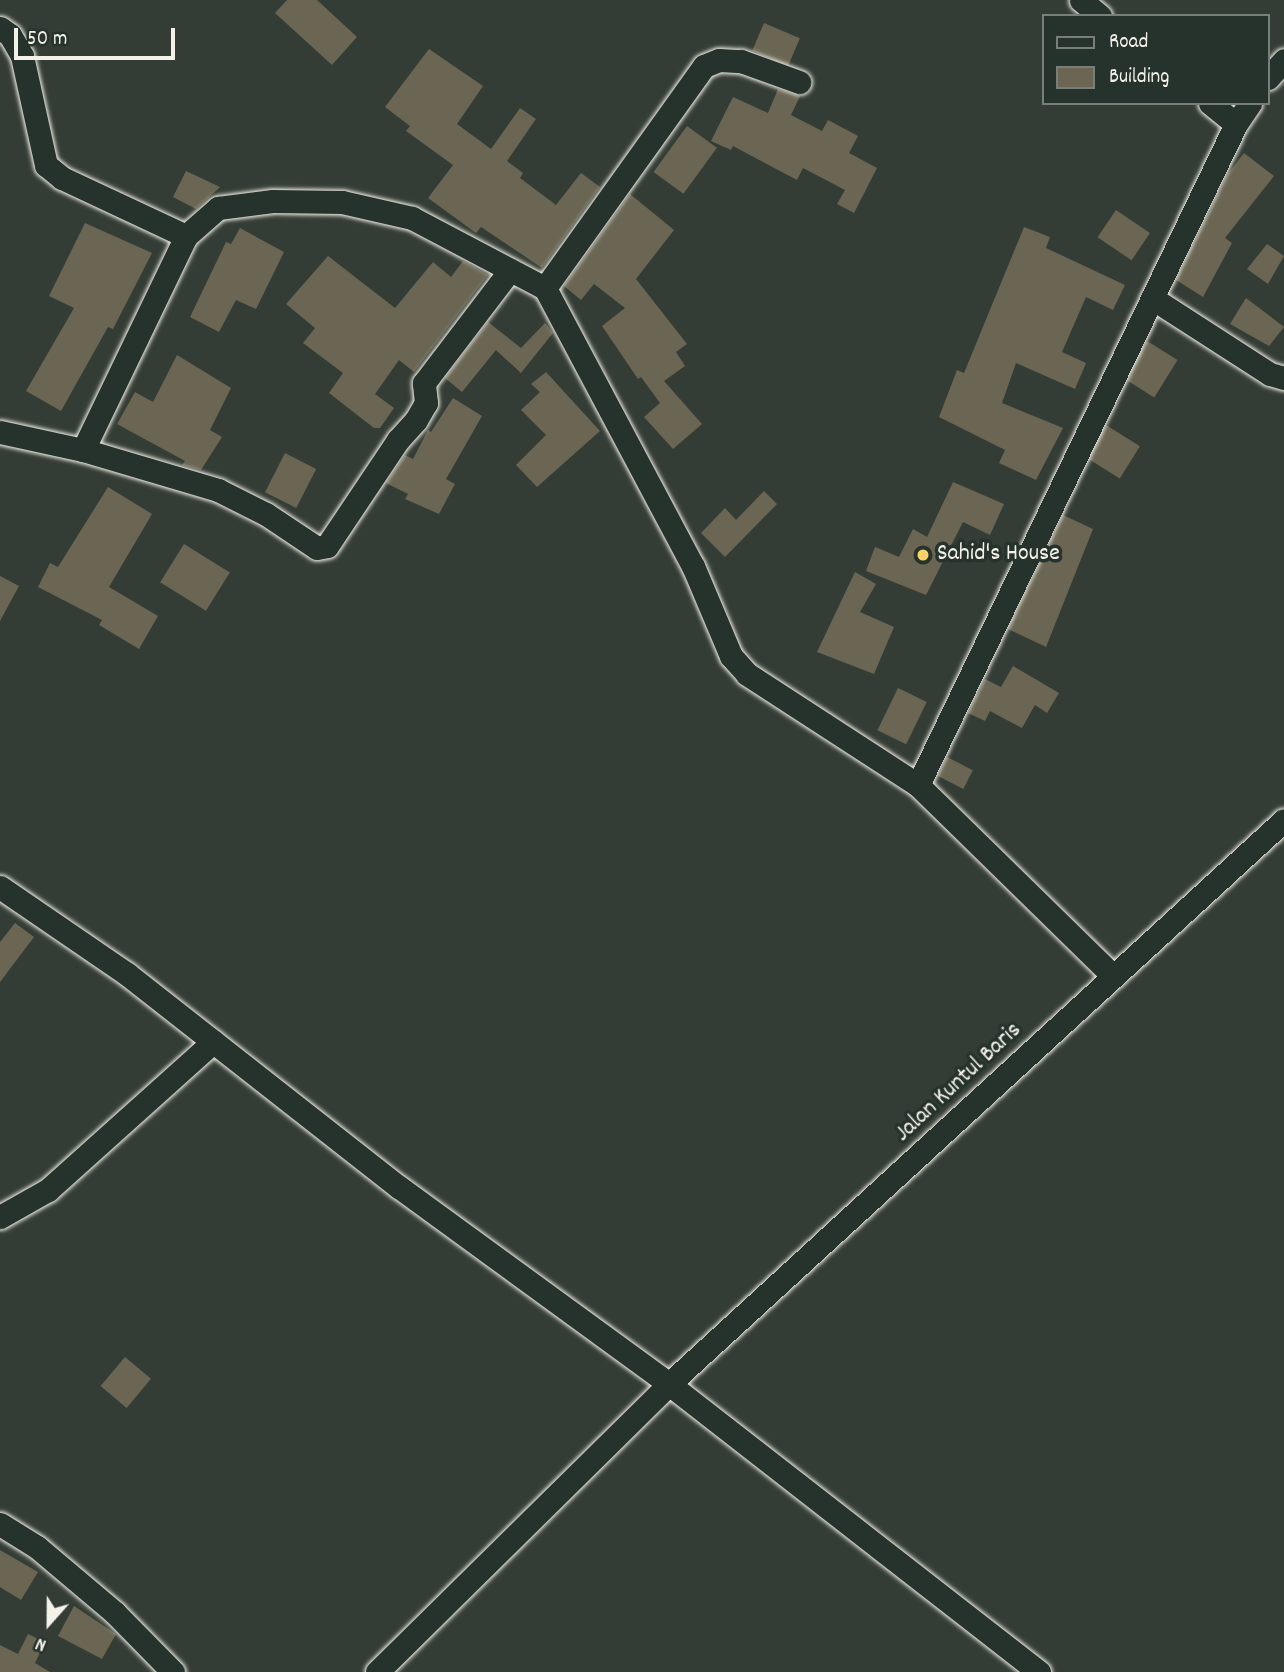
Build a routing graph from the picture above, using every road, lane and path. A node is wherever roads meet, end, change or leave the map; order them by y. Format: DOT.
graph roads {
  1 [pos="1081,0"];
  2 [pos="1098,14"];
  3 [pos="0,28"];
  4 [pos="1284,60"];
  5 [pos="1270,76"];
  6 [pos="799,82"];
  7 [pos="1212,105"];
  8 [pos="1249,105"];
  9 [pos="1236,124"];
  10 [pos="186,236"];
  11 [pos="510,270"];
  12 [pos="545,288"];
  13 [pos="1152,298"];
  14 [pos="1284,378"];
  15 [pos="0,432"];
  16 [pos="83,450"];
  17 [pos="918,785"];
  18 [pos="1284,820"];
  19 [pos="0,887"];
  20 [pos="1113,976"];
  21 [pos="213,1042"];
  22 [pos="0,1217"];
  23 [pos="669,1384"];
  24 [pos="0,1524"];
  25 [pos="173,1672"];
  26 [pos="377,1672"];
  27 [pos="1039,1672"];
  1 -- 2 [label="street"];
  3 -- 10 [label="street"];
  4 -- 5 [label="street"];
  6 -- 12 [label="street"];
  7 -- 9 [label="street"];
  8 -- 9 [label="street"];
  9 -- 13 [label="street"];
  10 -- 11 [label="street"];
  10 -- 16 [label="street"];
  11 -- 12 [label="street"];
  11 -- 16 [label="street"];
  12 -- 17 [label="street"];
  13 -- 14 [label="street"];
  13 -- 17 [label="street"];
  15 -- 16 [label="street"];
  17 -- 20 [label="street"];
  18 -- 20 [label="street, Jalan Kuntul Baris"];
  19 -- 21 [label="street"];
  20 -- 23 [label="street, Jalan Kuntul Baris"];
  21 -- 22 [label="street"];
  21 -- 23 [label="street"];
  23 -- 26 [label="street, Jalan Kuntul Baris"];
  23 -- 27 [label="street"];
  24 -- 25 [label="street"];
}
